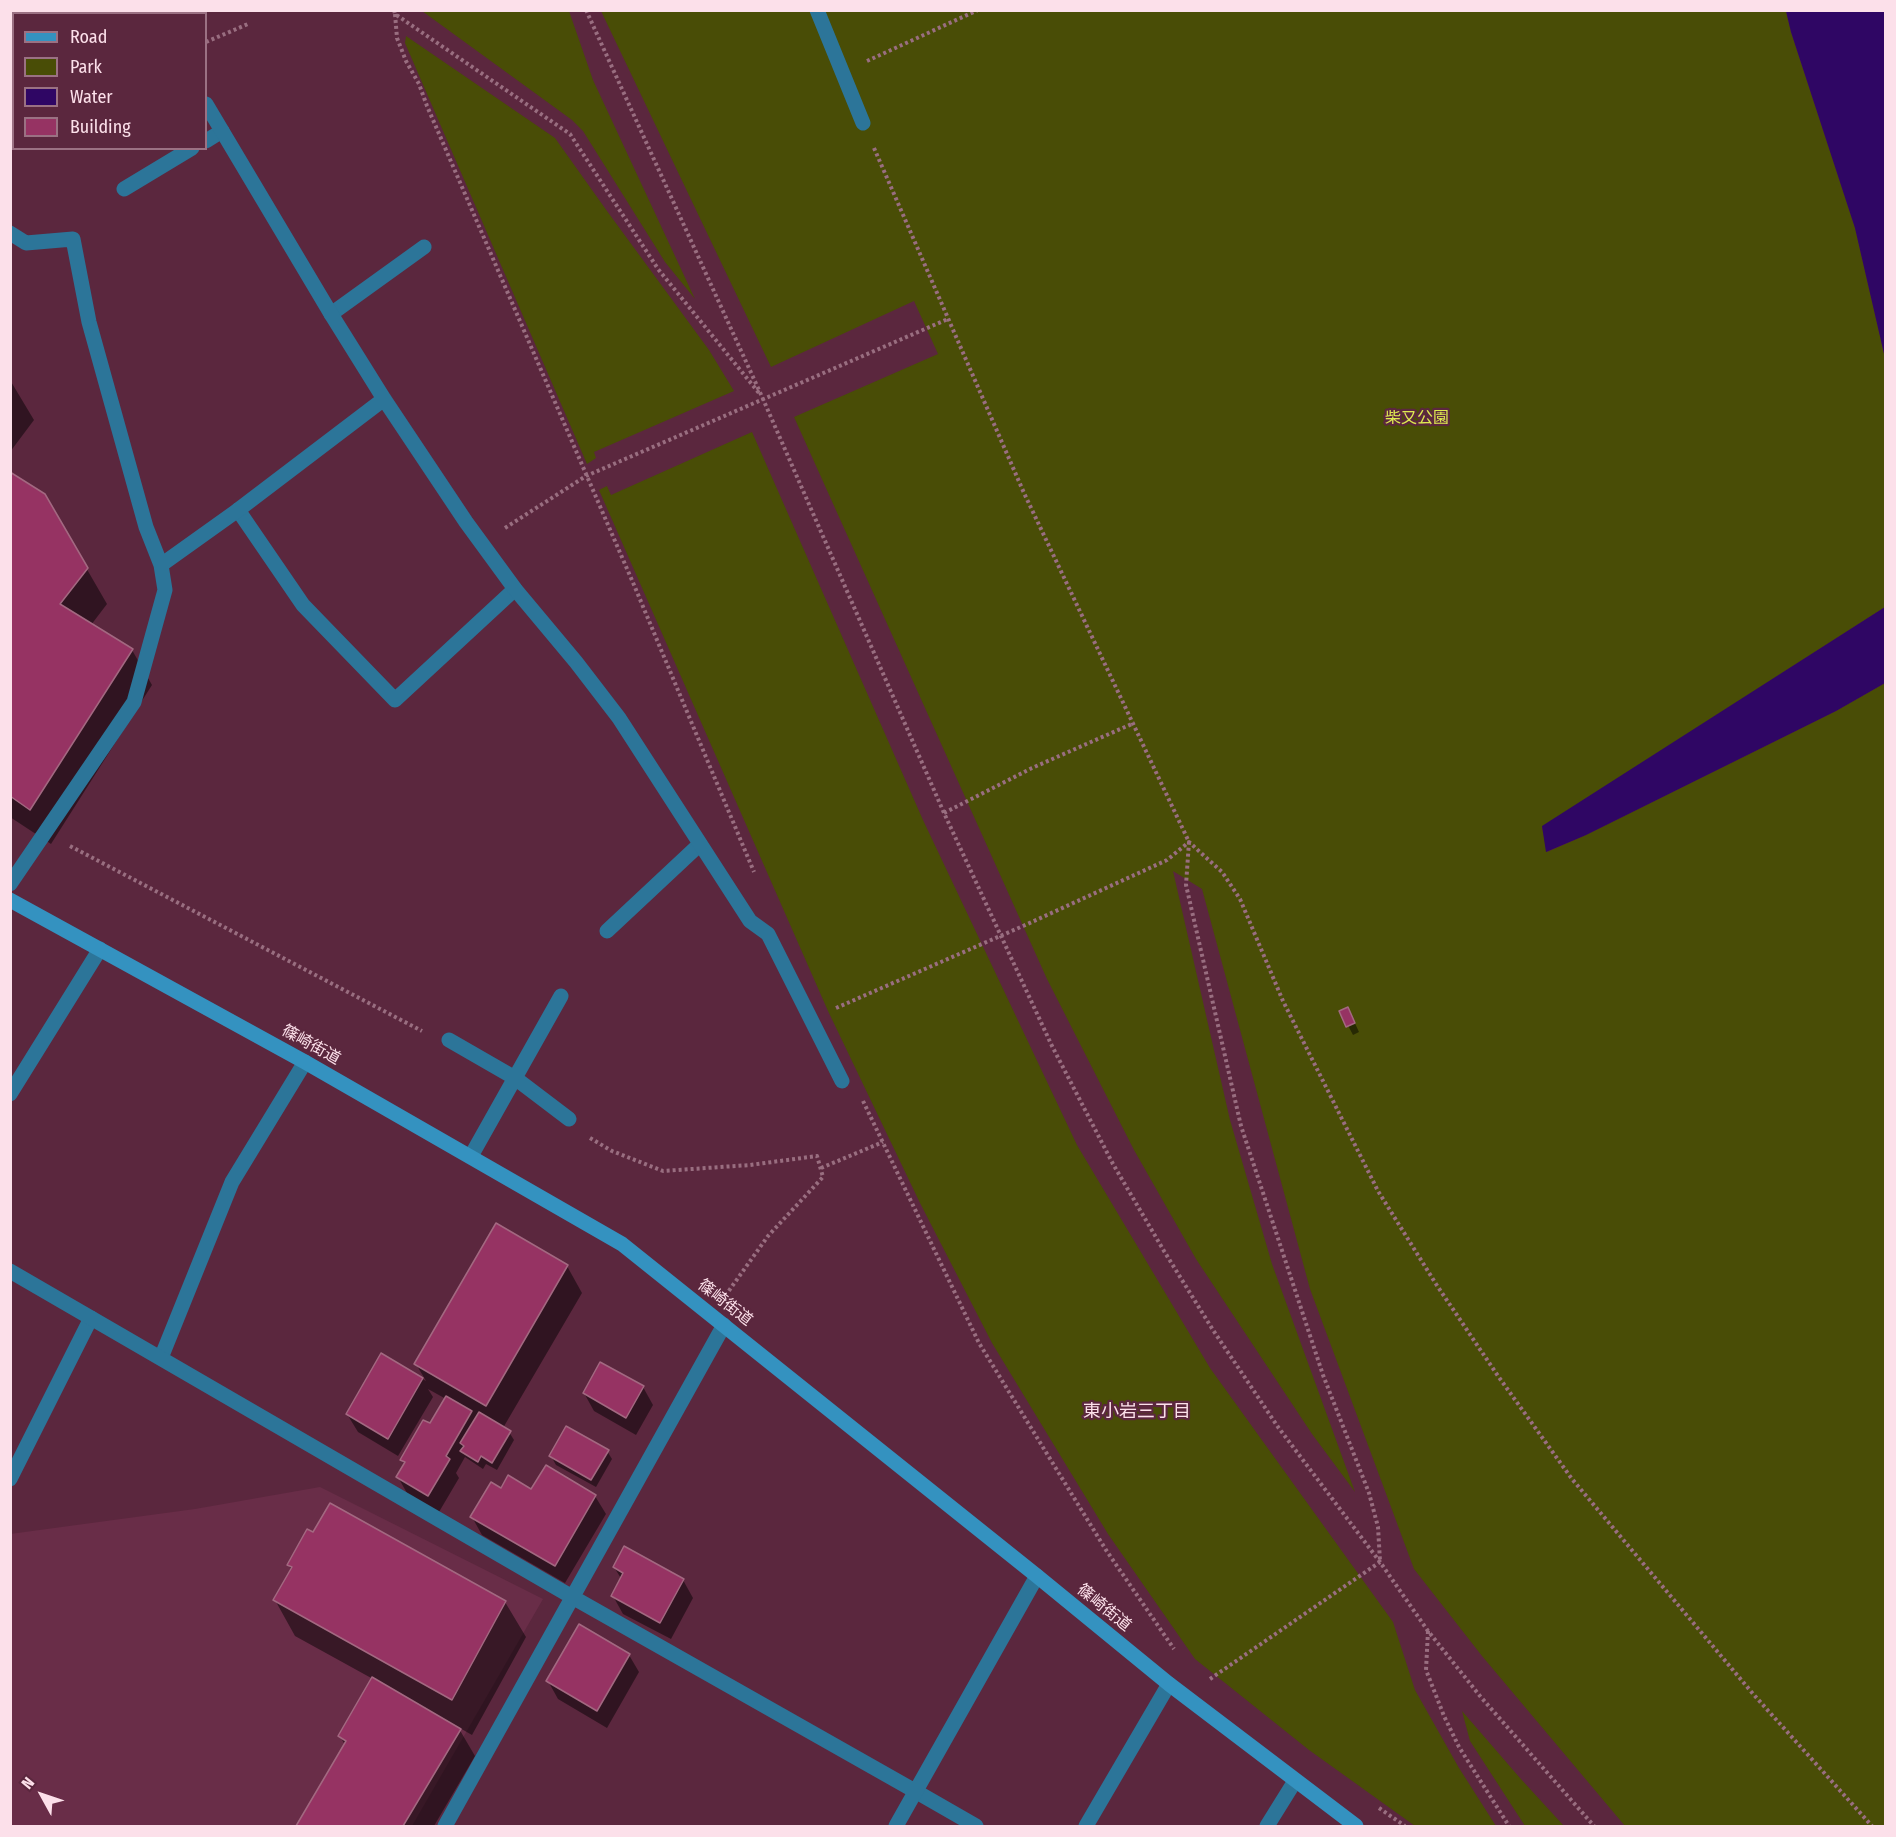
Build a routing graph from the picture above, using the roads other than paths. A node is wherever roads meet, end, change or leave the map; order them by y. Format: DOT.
graph roads {
  1 [pos="817,10"];
  2 [pos="207,106"];
  3 [pos="863,123"];
  4 [pos="222,131"];
  5 [pos="207,140"];
  6 [pos="189,150"];
  7 [pos="124,189"];
  8 [pos="10,233"];
  9 [pos="424,247"];
  10 [pos="330,314"];
  11 [pos="384,399"];
  12 [pos="238,510"];
  13 [pos="161,565"];
  14 [pos="515,589"];
  15 [pos="700,844"];
  16 [pos="10,884"];
  17 [pos="10,900"];
  18 [pos="607,931"];
  19 [pos="100,949"];
  20 [pos="561,996"];
  21 [pos="449,1040"];
  22 [pos="305,1062"];
  23 [pos="515,1078"];
  24 [pos="842,1082"];
  25 [pos="10,1094"];
  26 [pos="569,1119"];
  27 [pos="471,1156"];
  28 [pos="10,1271"];
  29 [pos="91,1318"];
  30 [pos="724,1325"];
  31 [pos="160,1358"];
  32 [pos="10,1479"];
  33 [pos="1037,1576"];
  34 [pos="574,1598"];
  35 [pos="1169,1684"];
  36 [pos="1295,1781"];
  37 [pos="915,1791"];
  38 [pos="445,1827"];
  39 [pos="896,1827"];
  40 [pos="976,1827"];
  41 [pos="1086,1827"];
  42 [pos="1267,1827"];
  43 [pos="1356,1827"];
  1 -- 3 [label="street"];
  2 -- 4 [label="street"];
  4 -- 5 [label="street"];
  4 -- 10 [label="street"];
  6 -- 7 [label="street"];
  8 -- 13 [label="street"];
  9 -- 10 [label="street"];
  10 -- 11 [label="street"];
  11 -- 12 [label="street"];
  11 -- 14 [label="street"];
  12 -- 13 [label="street"];
  12 -- 14 [label="street"];
  13 -- 16 [label="street"];
  14 -- 15 [label="street"];
  15 -- 18 [label="street"];
  15 -- 24 [label="street"];
  17 -- 19 [label="main road, 篠崎街道"];
  19 -- 22 [label="main road, 篠崎街道"];
  19 -- 25 [label="street"];
  20 -- 23 [label="street"];
  21 -- 23 [label="street"];
  22 -- 27 [label="main road, 篠崎街道"];
  22 -- 31 [label="street"];
  23 -- 26 [label="street"];
  23 -- 27 [label="street"];
  27 -- 30 [label="main road, 篠崎街道"];
  28 -- 29 [label="street"];
  29 -- 31 [label="street"];
  29 -- 32 [label="street"];
  30 -- 33 [label="main road, 篠崎街道"];
  30 -- 34 [label="street"];
  31 -- 34 [label="street"];
  33 -- 35 [label="main road, 篠崎街道"];
  33 -- 37 [label="street"];
  34 -- 37 [label="street"];
  34 -- 38 [label="street"];
  35 -- 36 [label="main road, 篠崎街道"];
  35 -- 41 [label="street"];
  36 -- 42 [label="street"];
  36 -- 43 [label="main road, 篠崎街道"];
  37 -- 39 [label="street"];
  37 -- 40 [label="street"];
}
